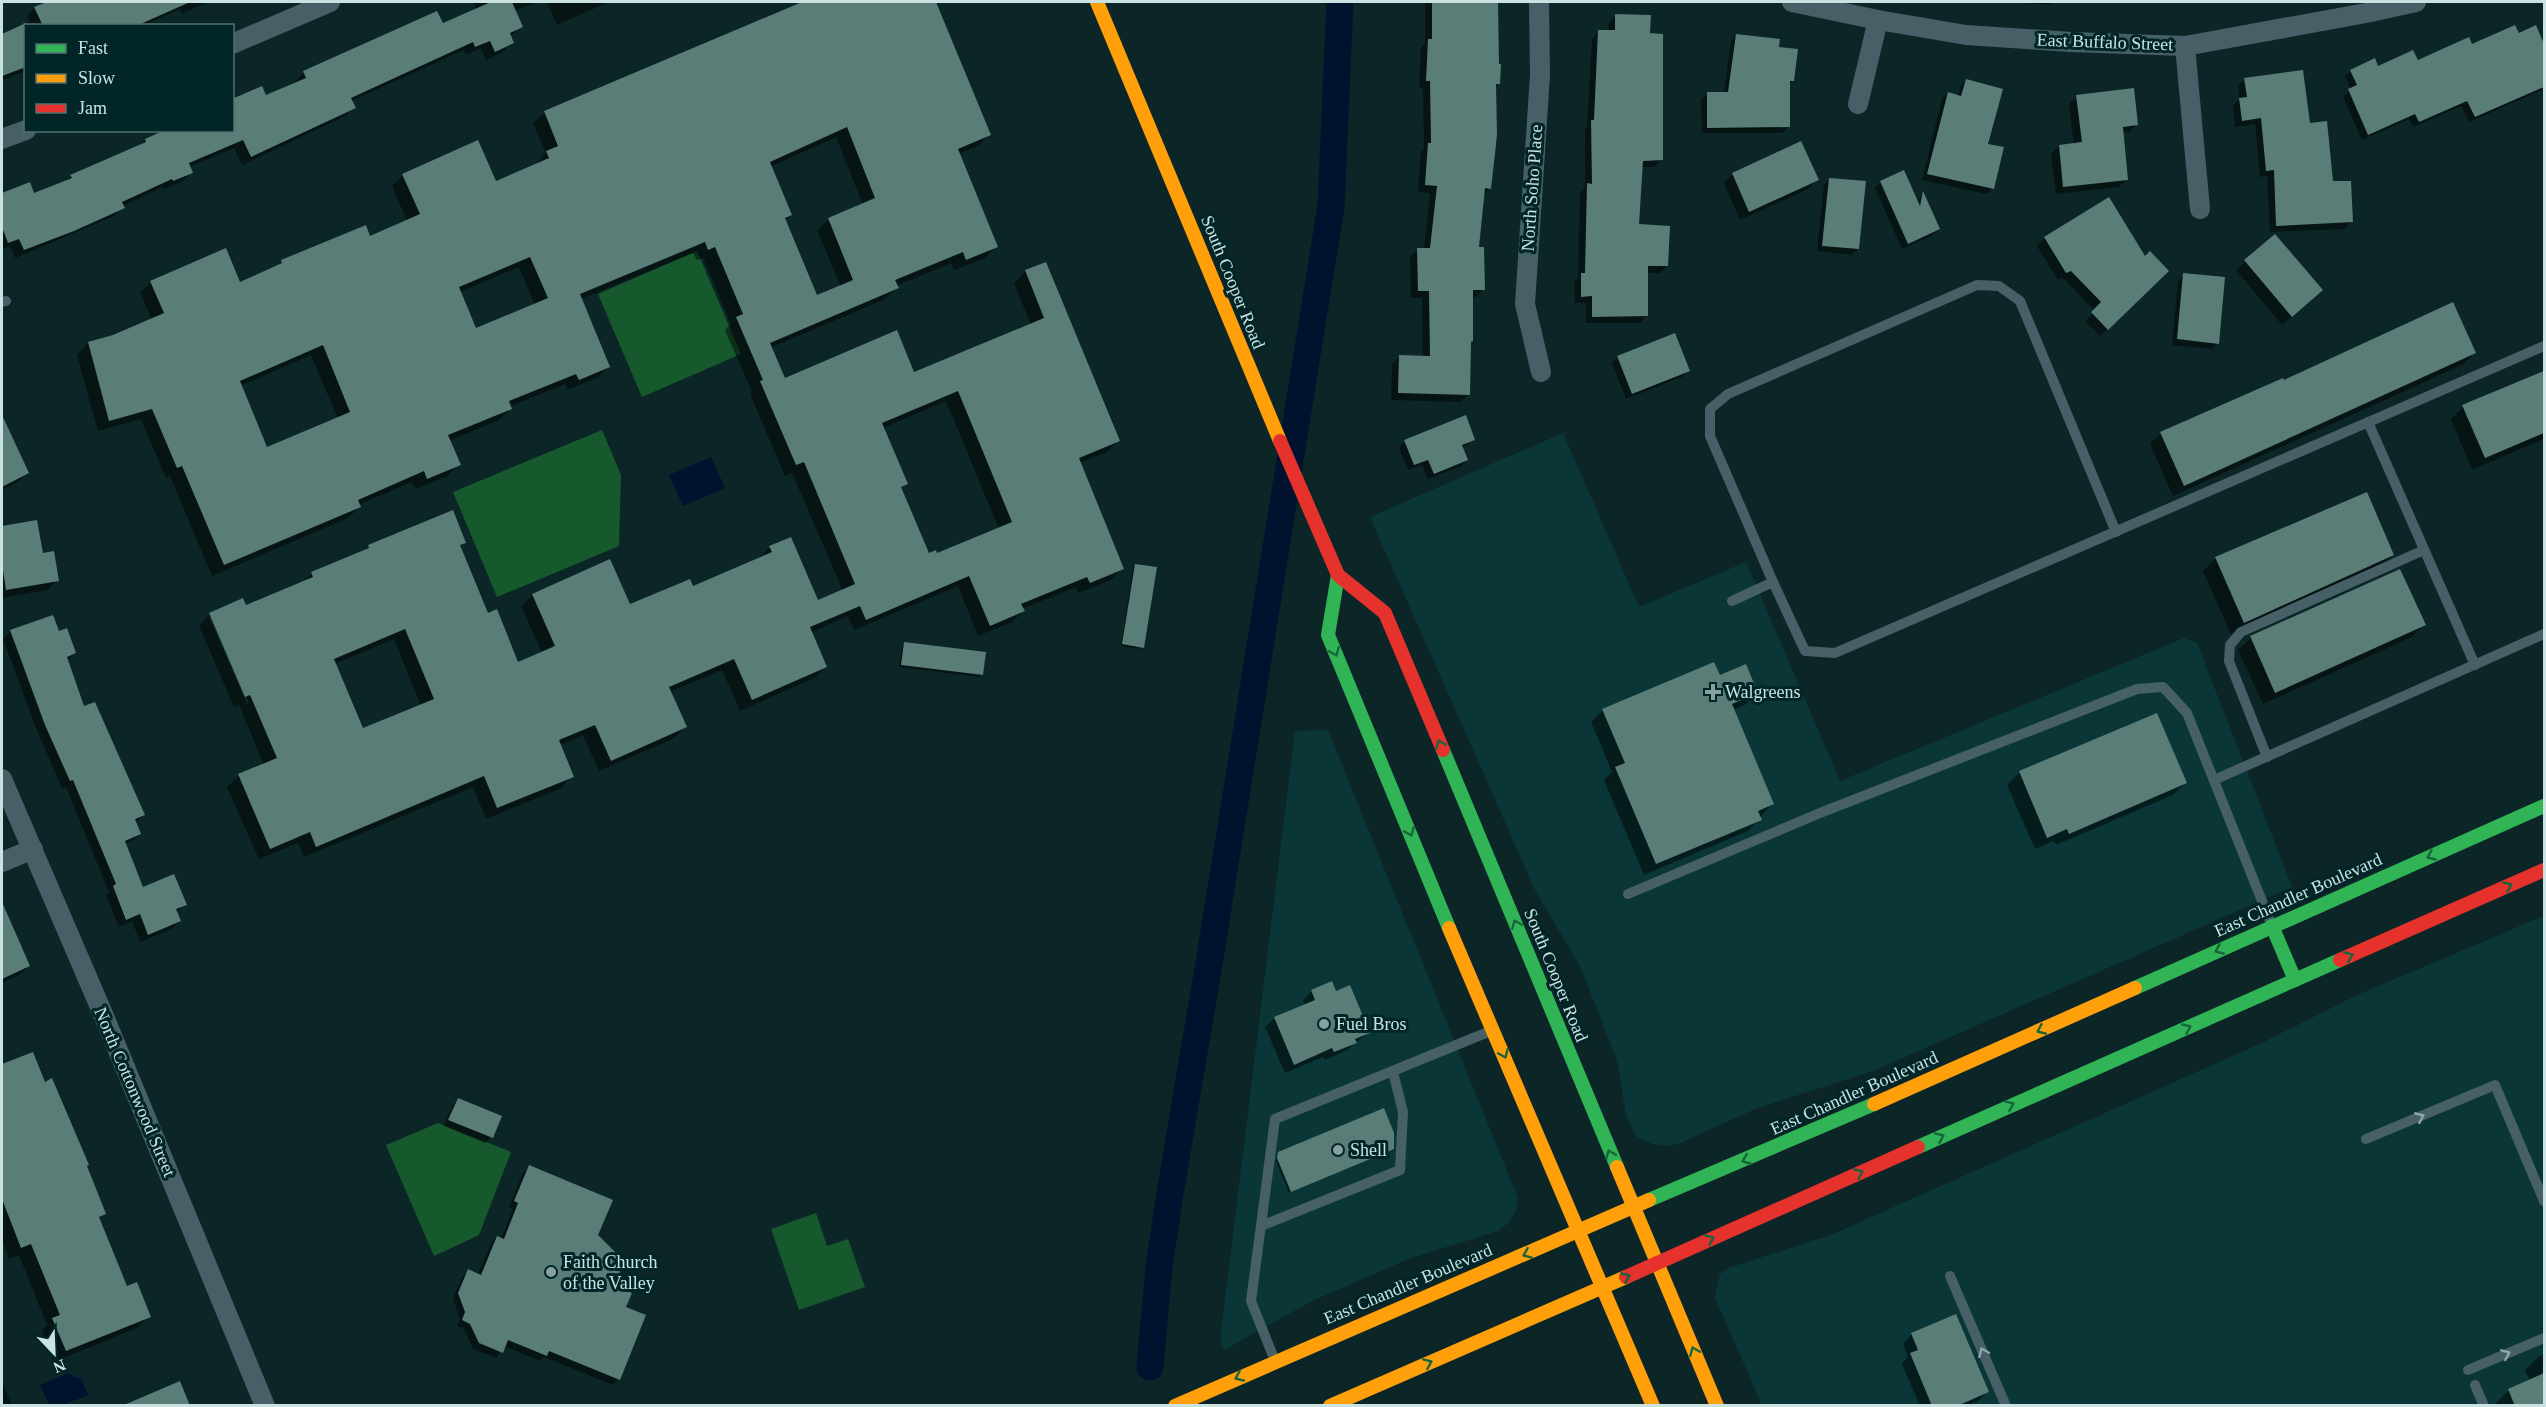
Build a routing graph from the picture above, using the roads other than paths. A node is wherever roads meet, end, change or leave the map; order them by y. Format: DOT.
graph roads {
  1 [pos="330,2"];
  2 [pos="1097,2"];
  3 [pos="1539,2"];
  4 [pos="1792,2"];
  5 [pos="2416,2"];
  6 [pos="1878,20"];
  7 [pos="234,43"];
  8 [pos="2185,46"];
  9 [pos="1858,104"];
  10 [pos="24,131"];
  11 [pos="2,139"];
  12 [pos="2200,209"];
  13 [pos="2544,346"];
  14 [pos="1541,372"];
  15 [pos="2368,422"];
  16 [pos="2116,532"];
  17 [pos="2424,550"];
  18 [pos="1338,575"];
  19 [pos="1773,582"];
  20 [pos="1732,602"];
  21 [pos="2544,634"];
  22 [pos="2475,665"];
  23 [pos="2267,757"];
  24 [pos="2,779"];
  25 [pos="2214,780"];
  26 [pos="2544,806"];
  27 [pos="33,849"];
  28 [pos="2,862"];
  29 [pos="2544,870"];
  30 [pos="1628,894"];
  31 [pos="2272,926"];
  32 [pos="2295,980"];
  33 [pos="1494,1030"];
  34 [pos="1393,1072"];
  35 [pos="2366,1139"];
  36 [pos="2544,1201"];
  37 [pos="1633,1208"];
  38 [pos="1261,1226"];
  39 [pos="1580,1231"];
  40 [pos="1657,1263"];
  41 [pos="1950,1276"];
  42 [pos="1603,1287"];
  43 [pos="2544,1338"];
  44 [pos="1275,1361"];
  45 [pos="2468,1370"];
  46 [pos="2475,1385"];
  47 [pos="1176,1405"];
  48 [pos="265,1406"];
  49 [pos="1330,1406"];
  50 [pos="1653,1406"];
  51 [pos="1717,1406"];
  52 [pos="2006,1406"];
  53 [pos="2484,1406"];
  1 -- 7 [label="street"];
  2 -- 18 [label="main road, South Cooper Road"];
  3 -- 14 [label="street, North Soho Place"];
  4 -- 6 [label="street, East Buffalo Street"];
  5 -- 8 [label="street, East Buffalo Street"];
  6 -- 8 [label="street, East Buffalo Street"];
  6 -- 9 [label="street"];
  8 -- 12 [label="street"];
  10 -- 11 [label="street"];
  13 -- 15 [label="lane"];
  15 -- 16 [label="lane"];
  15 -- 17 [label="lane"];
  16 -- 19 [label="lane"];
  16 -- 19 [label="lane"];
  17 -- 22 [label="lane"];
  17 -- 23 [label="lane"];
  18 -- 33 [label="main road, one-way"];
  37 -- 18 [label="main road, South Cooper Road, one-way"];
  19 -- 20 [label="lane"];
  21 -- 22 [label="lane"];
  22 -- 23 [label="lane"];
  23 -- 25 [label="lane"];
  24 -- 27 [label="street, North Cottonwood Street"];
  25 -- 30 [label="lane"];
  25 -- 31 [label="lane"];
  26 -- 31 [label="main road, East Chandler Boulevard, one-way"];
  27 -- 28 [label="street"];
  27 -- 48 [label="street, North Cottonwood Street"];
  32 -- 29 [label="main road, one-way"];
  31 -- 32 [label="main road"];
  31 -- 37 [label="main road, East Chandler Boulevard, one-way"];
  40 -- 32 [label="main road, one-way"];
  33 -- 34 [label="lane"];
  33 -- 39 [label="main road, one-way"];
  34 -- 38 [label="lane"];
  34 -- 38 [label="lane"];
  35 -- 36 [label="lane, one-way"];
  37 -- 39 [label="main road, East Chandler Boulevard"];
  37 -- 40 [label="main road, South Cooper Road"];
  38 -- 44 [label="lane"];
  39 -- 42 [label="main road"];
  39 -- 44 [label="main road, East Chandler Boulevard, one-way"];
  42 -- 40 [label="main road, one-way"];
  51 -- 40 [label="main road, South Cooper Road, one-way"];
  52 -- 41 [label="lane, one-way"];
  49 -- 42 [label="main road, one-way"];
  42 -- 50 [label="main road"];
  45 -- 43 [label="lane, one-way"];
  44 -- 47 [label="main road, East Chandler Boulevard, one-way"];
  46 -- 53 [label="lane"];
}
